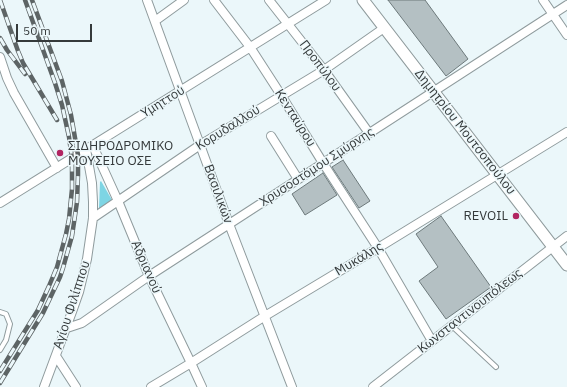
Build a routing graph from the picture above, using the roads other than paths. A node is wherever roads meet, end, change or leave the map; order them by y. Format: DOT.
graph roads {
  1 [pos="147,0"];
  2 [pos="184,0"];
  3 [pos="214,0"];
  4 [pos="269,0"];
  5 [pos="326,0"];
  6 [pos="363,0"];
  7 [pos="543,0"];
  8 [pos="567,5"];
  9 [pos="553,14"];
  10 [pos="155,21"];
  11 [pos="288,24"];
  12 [pos="384,28"];
  13 [pos="567,35"];
  14 [pos="250,47"];
  15 [pos="0,57"];
  16 [pos="324,70"];
  17 [pos="181,90"];
  18 [pos="433,91"];
  19 [pos="281,95"];
  20 [pos="567,132"];
  21 [pos="369,133"];
  22 [pos="271,136"];
  23 [pos="200,145"];
  24 [pos="90,148"];
  25 [pos="323,163"];
  26 [pos="57,168"];
  27 [pos="497,174"];
  28 [pos="298,179"];
  29 [pos="118,201"];
  30 [pos="0,204"];
  31 [pos="93,218"];
  32 [pos="229,224"];
  33 [pos="567,236"];
  34 [pos="553,247"];
  35 [pos="378,248"];
  36 [pos="567,265"];
  37 [pos="149,276"];
  38 [pos="0,312"];
  39 [pos="265,316"];
  40 [pos="452,326"];
  41 [pos="67,328"];
  42 [pos="432,341"];
  43 [pos="0,350"];
  44 [pos="56,356"];
  45 [pos="192,363"];
  46 [pos="496,367"];
  47 [pos="377,386"];
  48 [pos="44,387"];
  49 [pos="76,387"];
  50 [pos="150,387"];
  51 [pos="202,387"];
  52 [pos="292,387"];
  1 -- 10 [label="street, Βασιλικών"];
  2 -- 10 [label="street"];
  3 -- 14 [label="street, Κενταύρου"];
  4 -- 11 [label="street, Προπύλου"];
  5 -- 11 [label="street, Υμηττού"];
  6 -- 12 [label="street, Δημητρίου Μουτσοπούλου"];
  7 -- 9 [label="street"];
  8 -- 9 [label="street, Χρυσοστόμου Σμύρνης"];
  9 -- 13 [label="street"];
  9 -- 18 [label="street, Χρυσοστόμου Σμύρνης"];
  10 -- 17 [label="street, Βασιλικών"];
  11 -- 14 [label="street, Υμηττού"];
  11 -- 16 [label="street, Προπύλου"];
  12 -- 16 [label="street, Κορυδαλλού"];
  12 -- 18 [label="street, Δημητρίου Μουτσοπούλου"];
  14 -- 17 [label="street, Υμηττού"];
  14 -- 19 [label="street, Κενταύρου"];
  15 -- 26 [label="street"];
  16 -- 19 [label="street, Κορυδαλλού"];
  16 -- 21 [label="street, Προπύλου"];
  17 -- 23 [label="street, Βασιλικών"];
  17 -- 24 [label="street, Υμηττού"];
  18 -- 21 [label="street, Χρυσοστόμου Σμύρνης"];
  18 -- 27 [label="street, Δημητρίου Μουτσοπούλου"];
  19 -- 23 [label="street, Κορυδαλλού"];
  19 -- 25 [label="street, Κενταύρου"];
  20 -- 27 [label="street, Μυκάλης"];
  21 -- 25 [label="street, Χρυσοστόμου Σμύρνης"];
  22 -- 28 [label="street"];
  23 -- 29 [label="street, Κορυδαλλού"];
  23 -- 32 [label="street, Βασιλικών"];
  24 -- 26 [label="street, Υμηττού"];
  24 -- 29 [label="street, Αδριανού"];
  24 -- 31 [label="street, Αγίου Φιλίππου"];
  25 -- 28 [label="street, Χρυσοστόμου Σμύρνης"];
  25 -- 35 [label="street, Κενταύρου"];
  26 -- 30 [label="street, Υμηττού"];
  27 -- 34 [label="street, Δημητρίου Μουτσοπούλου"];
  27 -- 35 [label="street, Μυκάλης"];
  28 -- 32 [label="street, Χρυσοστόμου Σμύρνης"];
  29 -- 31 [label="street, Κορυδαλλού"];
  29 -- 37 [label="street, Αδριανού"];
  31 -- 41 [label="street, Αγίου Φιλίππου"];
  32 -- 37 [label="street, Χρυσοστόμου Σμύρνης"];
  32 -- 39 [label="street, Βασιλικών"];
  33 -- 34 [label="street, Κωνσταντινουπόλεως"];
  34 -- 36 [label="street, Δημητρίου Μουτσοπούλου"];
  34 -- 40 [label="street, Κωνσταντινουπόλεως"];
  35 -- 39 [label="street, Μυκάλης"];
  35 -- 42 [label="street, Κενταύρου"];
  37 -- 41 [label="street, Χρυσοστόμου Σμύρνης"];
  37 -- 45 [label="street, Αδριανού"];
  38 -- 43 [label="lane"];
  39 -- 45 [label="street, Μυκάλης"];
  39 -- 52 [label="street, Βασιλικών"];
  40 -- 42 [label="street, Κωνσταντινουπόλεως"];
  40 -- 46 [label="lane"];
  41 -- 44 [label="street, Αγίου Φιλίππου"];
  42 -- 47 [label="street, Κωνσταντινουπόλεως"];
  44 -- 48 [label="street, Αγίου Φιλίππου"];
  44 -- 49 [label="street"];
  45 -- 50 [label="street, Μυκάλης"];
  45 -- 51 [label="street, Αδριανού"];
}
